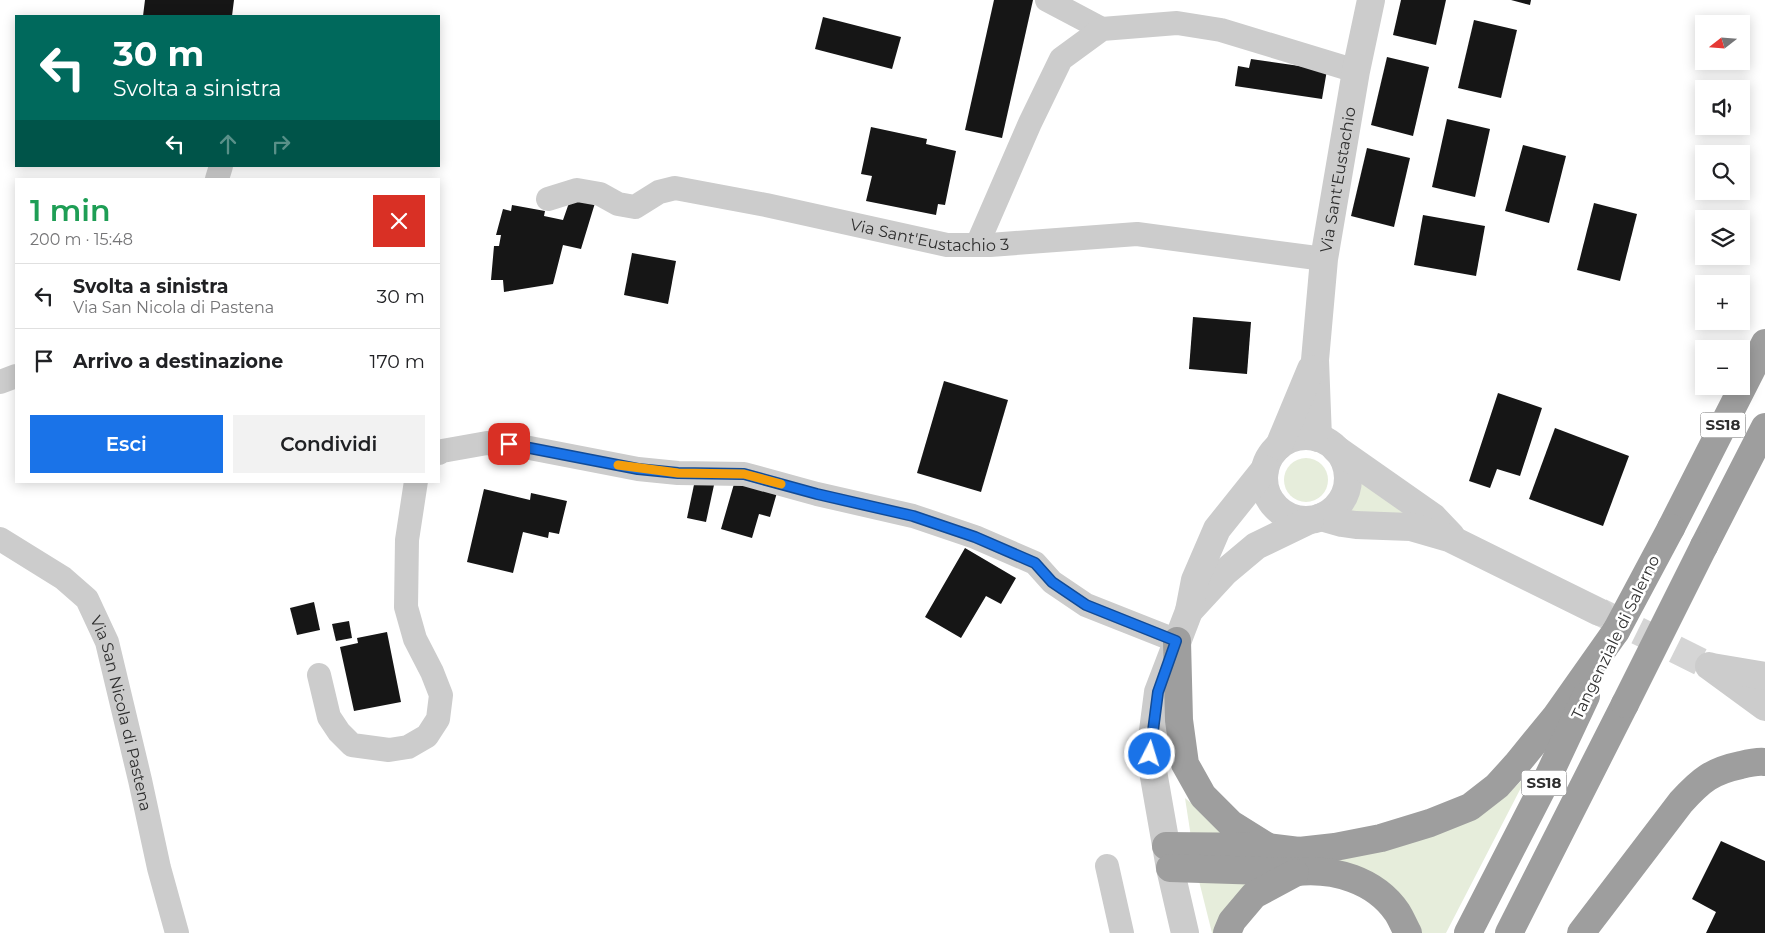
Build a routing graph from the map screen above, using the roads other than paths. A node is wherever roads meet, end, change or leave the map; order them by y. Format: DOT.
graph roads {
  1 [pos="1047,0"];
  2 [pos="1371,0"];
  3 [pos="1102,29"];
  4 [pos="1356,71"];
  5 [pos="548,199"];
  6 [pos="977,245"];
  7 [pos="1324,259"];
  8 [pos="1765,343"];
  9 [pos="1315,360"];
  10 [pos="15,376"];
  11 [pos="0,382"];
  12 [pos="1765,427"];
  13 [pos="1323,440"];
  14 [pos="440,452"];
  15 [pos="1272,458"];
  16 [pos="416,483"];
  17 [pos="1315,518"];
  18 [pos="0,538"];
  19 [pos="1460,544"];
  20 [pos="1190,610"];
  21 [pos="1607,621"];
  22 [pos="1176,641"];
  23 [pos="319,675"];
  24 [pos="1765,676"];
  25 [pos="1765,706"];
  26 [pos="1765,762"];
  27 [pos="1268,847"];
  28 [pos="1168,857"];
  29 [pos="1107,866"];
  30 [pos="1296,872"];
  31 [pos="177,933"];
  32 [pos="1122,933"];
  33 [pos="1185,933"];
  34 [pos="1227,933"];
  35 [pos="1408,933"];
  36 [pos="1468,933"];
  37 [pos="1509,933"];
  38 [pos="1581,933"];
  1 -- 3 [label="street"];
  2 -- 4 [label="street, Via Sant'Eustachio"];
  3 -- 4 [label="street"];
  3 -- 6 [label="street"];
  4 -- 7 [label="street, Via Sant'Eustachio"];
  5 -- 6 [label="street, Via Sant'Eustachio 3"];
  6 -- 7 [label="street, Via Sant'Eustachio 3"];
  7 -- 9 [label="street, Via Sant'Eustachio"];
  8 -- 21 [label="highway, Tangenziale di Salerno / SS18, bridge"];
  9 -- 13 [label="street, Via Sant'Eustachio"];
  9 -- 15 [label="street, Via Sant'Eustachio"];
  10 -- 11 [label="street"];
  12 -- 37 [label="highway, SS18, bridge"];
  13 -- 15 [label="street"];
  13 -- 17 [label="street"];
  13 -- 19 [label="street"];
  14 -- 22 [label="street"];
  15 -- 17 [label="street"];
  15 -- 20 [label="street"];
  16 -- 23 [label="street"];
  17 -- 19 [label="street"];
  17 -- 20 [label="street"];
  18 -- 31 [label="street, Via San Nicola di Pastena"];
  19 -- 21 [label="street"];
  20 -- 22 [label="street"];
  21 -- 27 [label="highway"];
  21 -- 36 [label="highway, Tangenziale di Salerno / SS18"];
  22 -- 27 [label="highway"];
  22 -- 28 [label="street"];
  24 -- 25 [label="street"];
  26 -- 38 [label="highway"];
  27 -- 28 [label="highway"];
  28 -- 30 [label="highway"];
  28 -- 33 [label="street"];
  29 -- 32 [label="street"];
  30 -- 34 [label="highway"];
  30 -- 35 [label="highway"];
}
